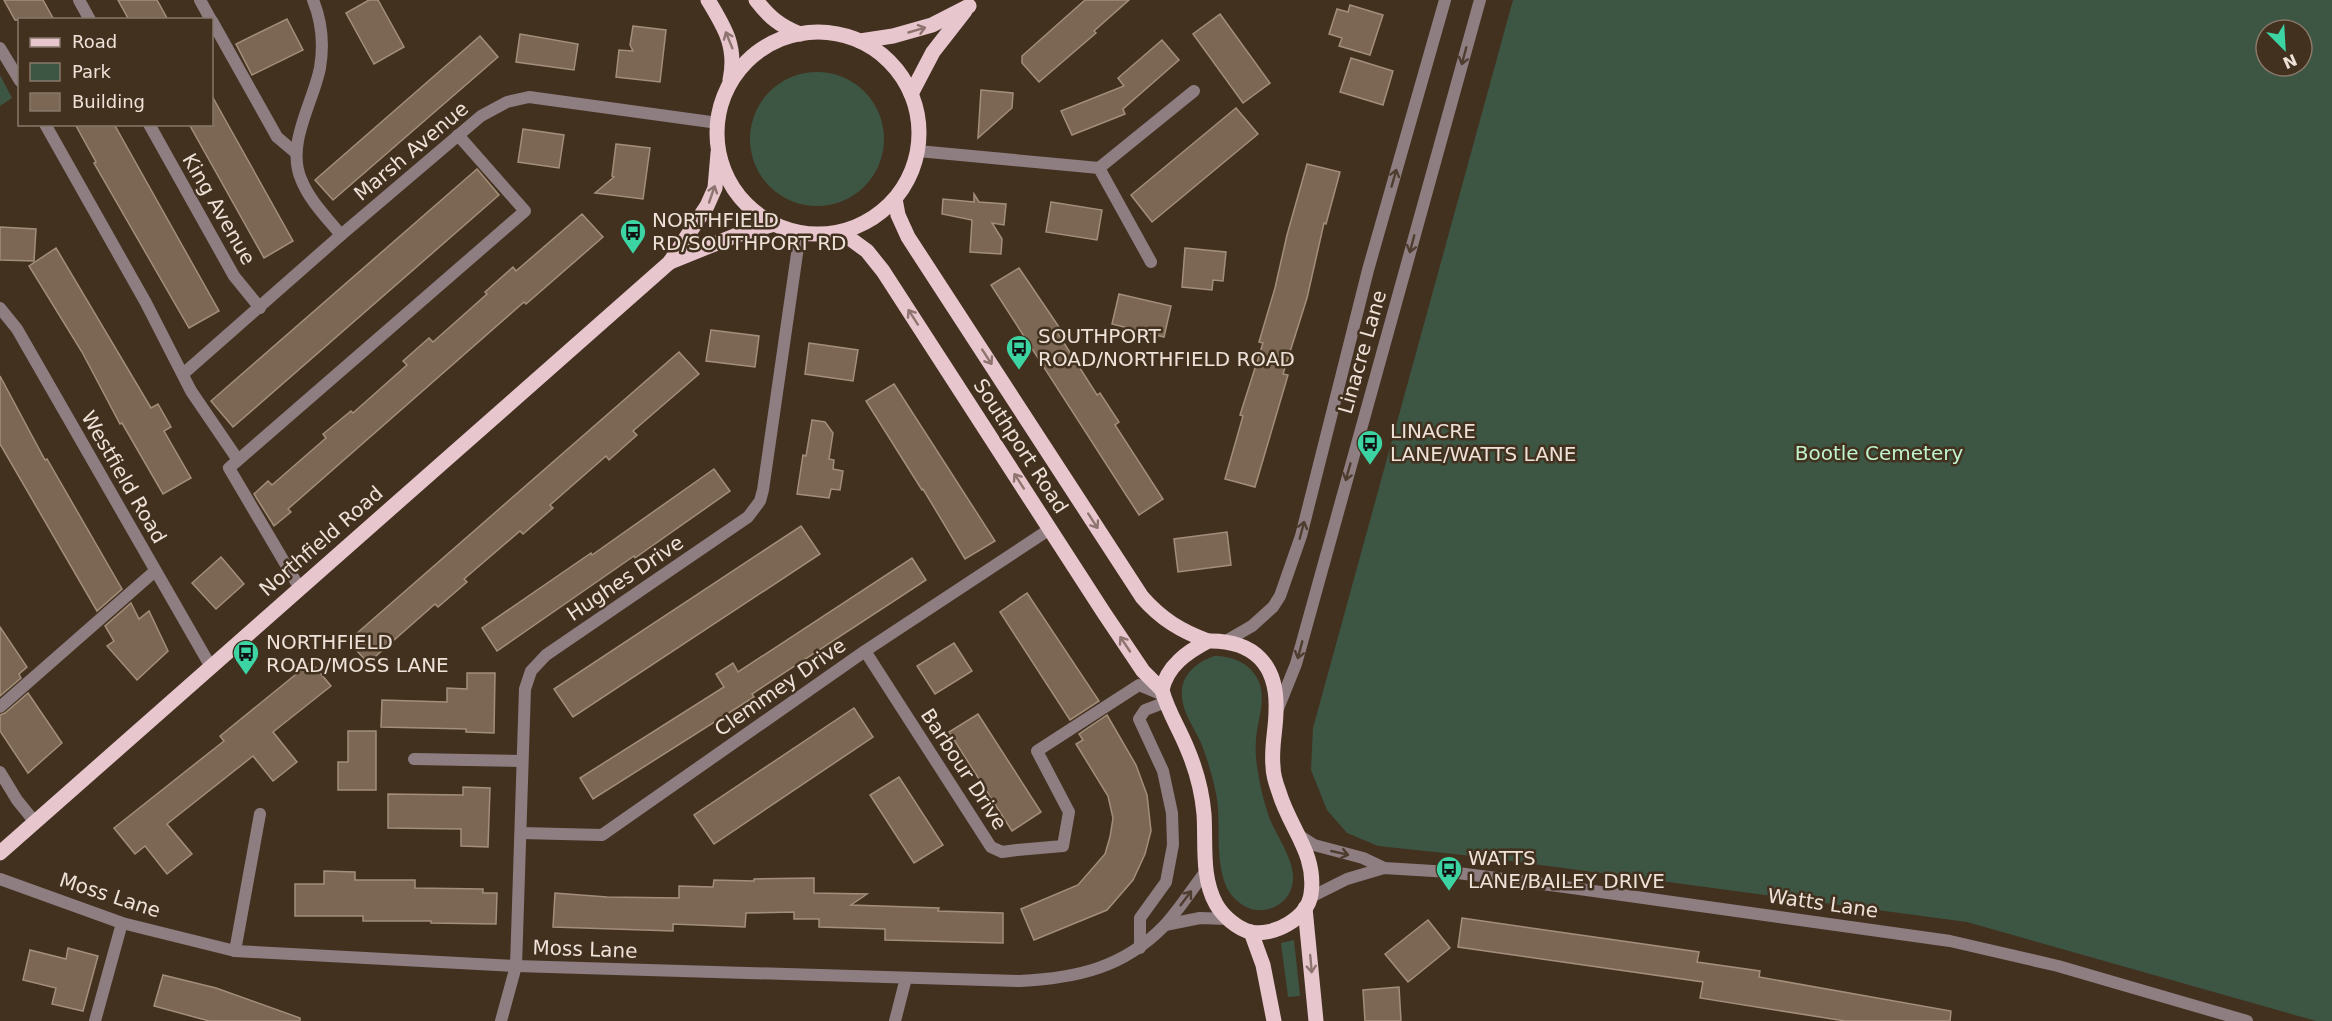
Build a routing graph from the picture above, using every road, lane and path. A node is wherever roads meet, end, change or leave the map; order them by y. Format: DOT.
graph roads {
  1 [pos="79,0"];
  2 [pos="200,0"];
  3 [pos="313,0"];
  4 [pos="708,0"];
  5 [pos="756,0"];
  6 [pos="1445,0"];
  7 [pos="1480,0"];
  8 [pos="973,3"];
  9 [pos="89,18"];
  10 [pos="210,18"];
  11 [pos="213,24"];
  12 [pos="800,34"];
  13 [pos="860,41"];
  14 [pos="0,48"];
  15 [pos="18,78"];
  16 [pos="730,83"];
  17 [pos="1194,91"];
  18 [pos="911,94"];
  19 [pos="718,123"];
  20 [pos="46,126"];
  21 [pos="150,126"];
  22 [pos="458,135"];
  23 [pos="918,151"];
  24 [pos="296,153"];
  25 [pos="718,153"];
  26 [pos="1099,168"];
  27 [pos="895,199"];
  28 [pos="774,224"];
  29 [pos="841,232"];
  30 [pos="800,233"];
  31 [pos="341,235"];
  32 [pos="670,262"];
  33 [pos="1151,262"];
  34 [pos="0,308"];
  35 [pos="260,308"];
  36 [pos="183,374"];
  37 [pos="238,460"];
  38 [pos="1050,529"];
  39 [pos="155,571"];
  40 [pos="299,587"];
  41 [pos="1226,641"];
  42 [pos="1208,642"];
  43 [pos="866,651"];
  44 [pos="211,667"];
  45 [pos="1163,695"];
  46 [pos="0,707"];
  47 [pos="1276,713"];
  48 [pos="414,759"];
  49 [pos="522,760"];
  50 [pos="0,772"];
  51 [pos="260,814"];
  52 [pos="34,821"];
  53 [pos="521,833"];
  54 [pos="1297,834"];
  55 [pos="0,853"];
  56 [pos="1384,868"];
  57 [pos="1206,871"];
  58 [pos="0,879"];
  59 [pos="1308,902"];
  60 [pos="1228,919"];
  61 [pos="122,923"];
  62 [pos="1165,925"];
  63 [pos="1251,932"];
  64 [pos="1140,948"];
  65 [pos="235,951"];
  66 [pos="516,966"];
  67 [pos="906,978"];
  68 [pos="95,1021"];
  69 [pos="501,1021"];
  70 [pos="895,1021"];
  71 [pos="1274,1021"];
  72 [pos="1316,1021"];
  73 [pos="2247,1021"];
  1 -- 9 [label="street"];
  2 -- 10 [label="street"];
  3 -- 24 [label="street"];
  16 -- 4 [label="main road, one-way"];
  5 -- 12 [label="main road"];
  41 -- 6 [label="street, Linacre Lane, one-way"];
  7 -- 47 [label="street, Linacre Lane, one-way"];
  13 -- 8 [label="main road, one-way"];
  8 -- 18 [label="main road"];
  11 -- 24 [label="street"];
  12 -- 13 [label="main road"];
  12 -- 16 [label="main road"];
  13 -- 18 [label="main road"];
  14 -- 15 [label="street"];
  16 -- 19 [label="main road"];
  17 -- 26 [label="street"];
  18 -- 23 [label="main road"];
  19 -- 22 [label="street, Marsh Avenue"];
  19 -- 25 [label="main road"];
  20 -- 36 [label="street"];
  21 -- 35 [label="street, King Avenue"];
  22 -- 31 [label="street, Marsh Avenue"];
  22 -- 37 [label="street"];
  23 -- 26 [label="street"];
  23 -- 27 [label="main road"];
  24 -- 31 [label="street"];
  25 -- 28 [label="main road"];
  32 -- 25 [label="main road, Northfield Road, one-way"];
  26 -- 33 [label="street"];
  27 -- 29 [label="main road"];
  27 -- 42 [label="main road, Southport Road, one-way"];
  28 -- 30 [label="main road"];
  28 -- 32 [label="main road, Northfield Road"];
  29 -- 30 [label="main road"];
  38 -- 29 [label="main road, Southport Road, one-way"];
  30 -- 49 [label="street, Hughes Drive"];
  31 -- 35 [label="street, Marsh Avenue"];
  32 -- 40 [label="main road, Northfield Road"];
  34 -- 39 [label="street, Westfield Road"];
  35 -- 36 [label="street, Marsh Avenue"];
  36 -- 37 [label="street"];
  37 -- 40 [label="street"];
  38 -- 43 [label="street, Clemmey Drive"];
  45 -- 38 [label="main road, Southport Road, one-way"];
  39 -- 44 [label="street, Westfield Road"];
  39 -- 46 [label="street"];
  40 -- 44 [label="main road, Northfield Road"];
  41 -- 42 [label="main road"];
  41 -- 47 [label="main road"];
  42 -- 45 [label="main road"];
  43 -- 45 [label="street, Barbour Drive"];
  43 -- 53 [label="street, Clemmey Drive"];
  44 -- 52 [label="main road, Northfield Road"];
  45 -- 57 [label="main road, Southport Road"];
  45 -- 64 [label="street"];
  47 -- 54 [label="main road"];
  48 -- 49 [label="street"];
  49 -- 53 [label="street, Hughes Drive"];
  50 -- 52 [label="street"];
  51 -- 65 [label="street"];
  52 -- 55 [label="main road, Northfield Road"];
  53 -- 66 [label="street, Hughes Drive"];
  54 -- 56 [label="street, Watts Lane, one-way"];
  54 -- 59 [label="main road"];
  56 -- 59 [label="street, Watts Lane"];
  56 -- 73 [label="street, Watts Lane"];
  57 -- 60 [label="main road, Southport Road"];
  62 -- 57 [label="street, Moss Lane, one-way"];
  58 -- 61 [label="street, Moss Lane"];
  59 -- 63 [label="main road"];
  59 -- 72 [label="main road, one-way"];
  60 -- 62 [label="street"];
  60 -- 63 [label="main road"];
  61 -- 65 [label="street, Moss Lane"];
  61 -- 68 [label="street"];
  62 -- 64 [label="street, Moss Lane"];
  63 -- 71 [label="main road"];
  64 -- 67 [label="street, Moss Lane"];
  65 -- 66 [label="street, Moss Lane"];
  66 -- 67 [label="street, Moss Lane"];
  66 -- 69 [label="street, Hughes Drive"];
  67 -- 70 [label="street"];
}
